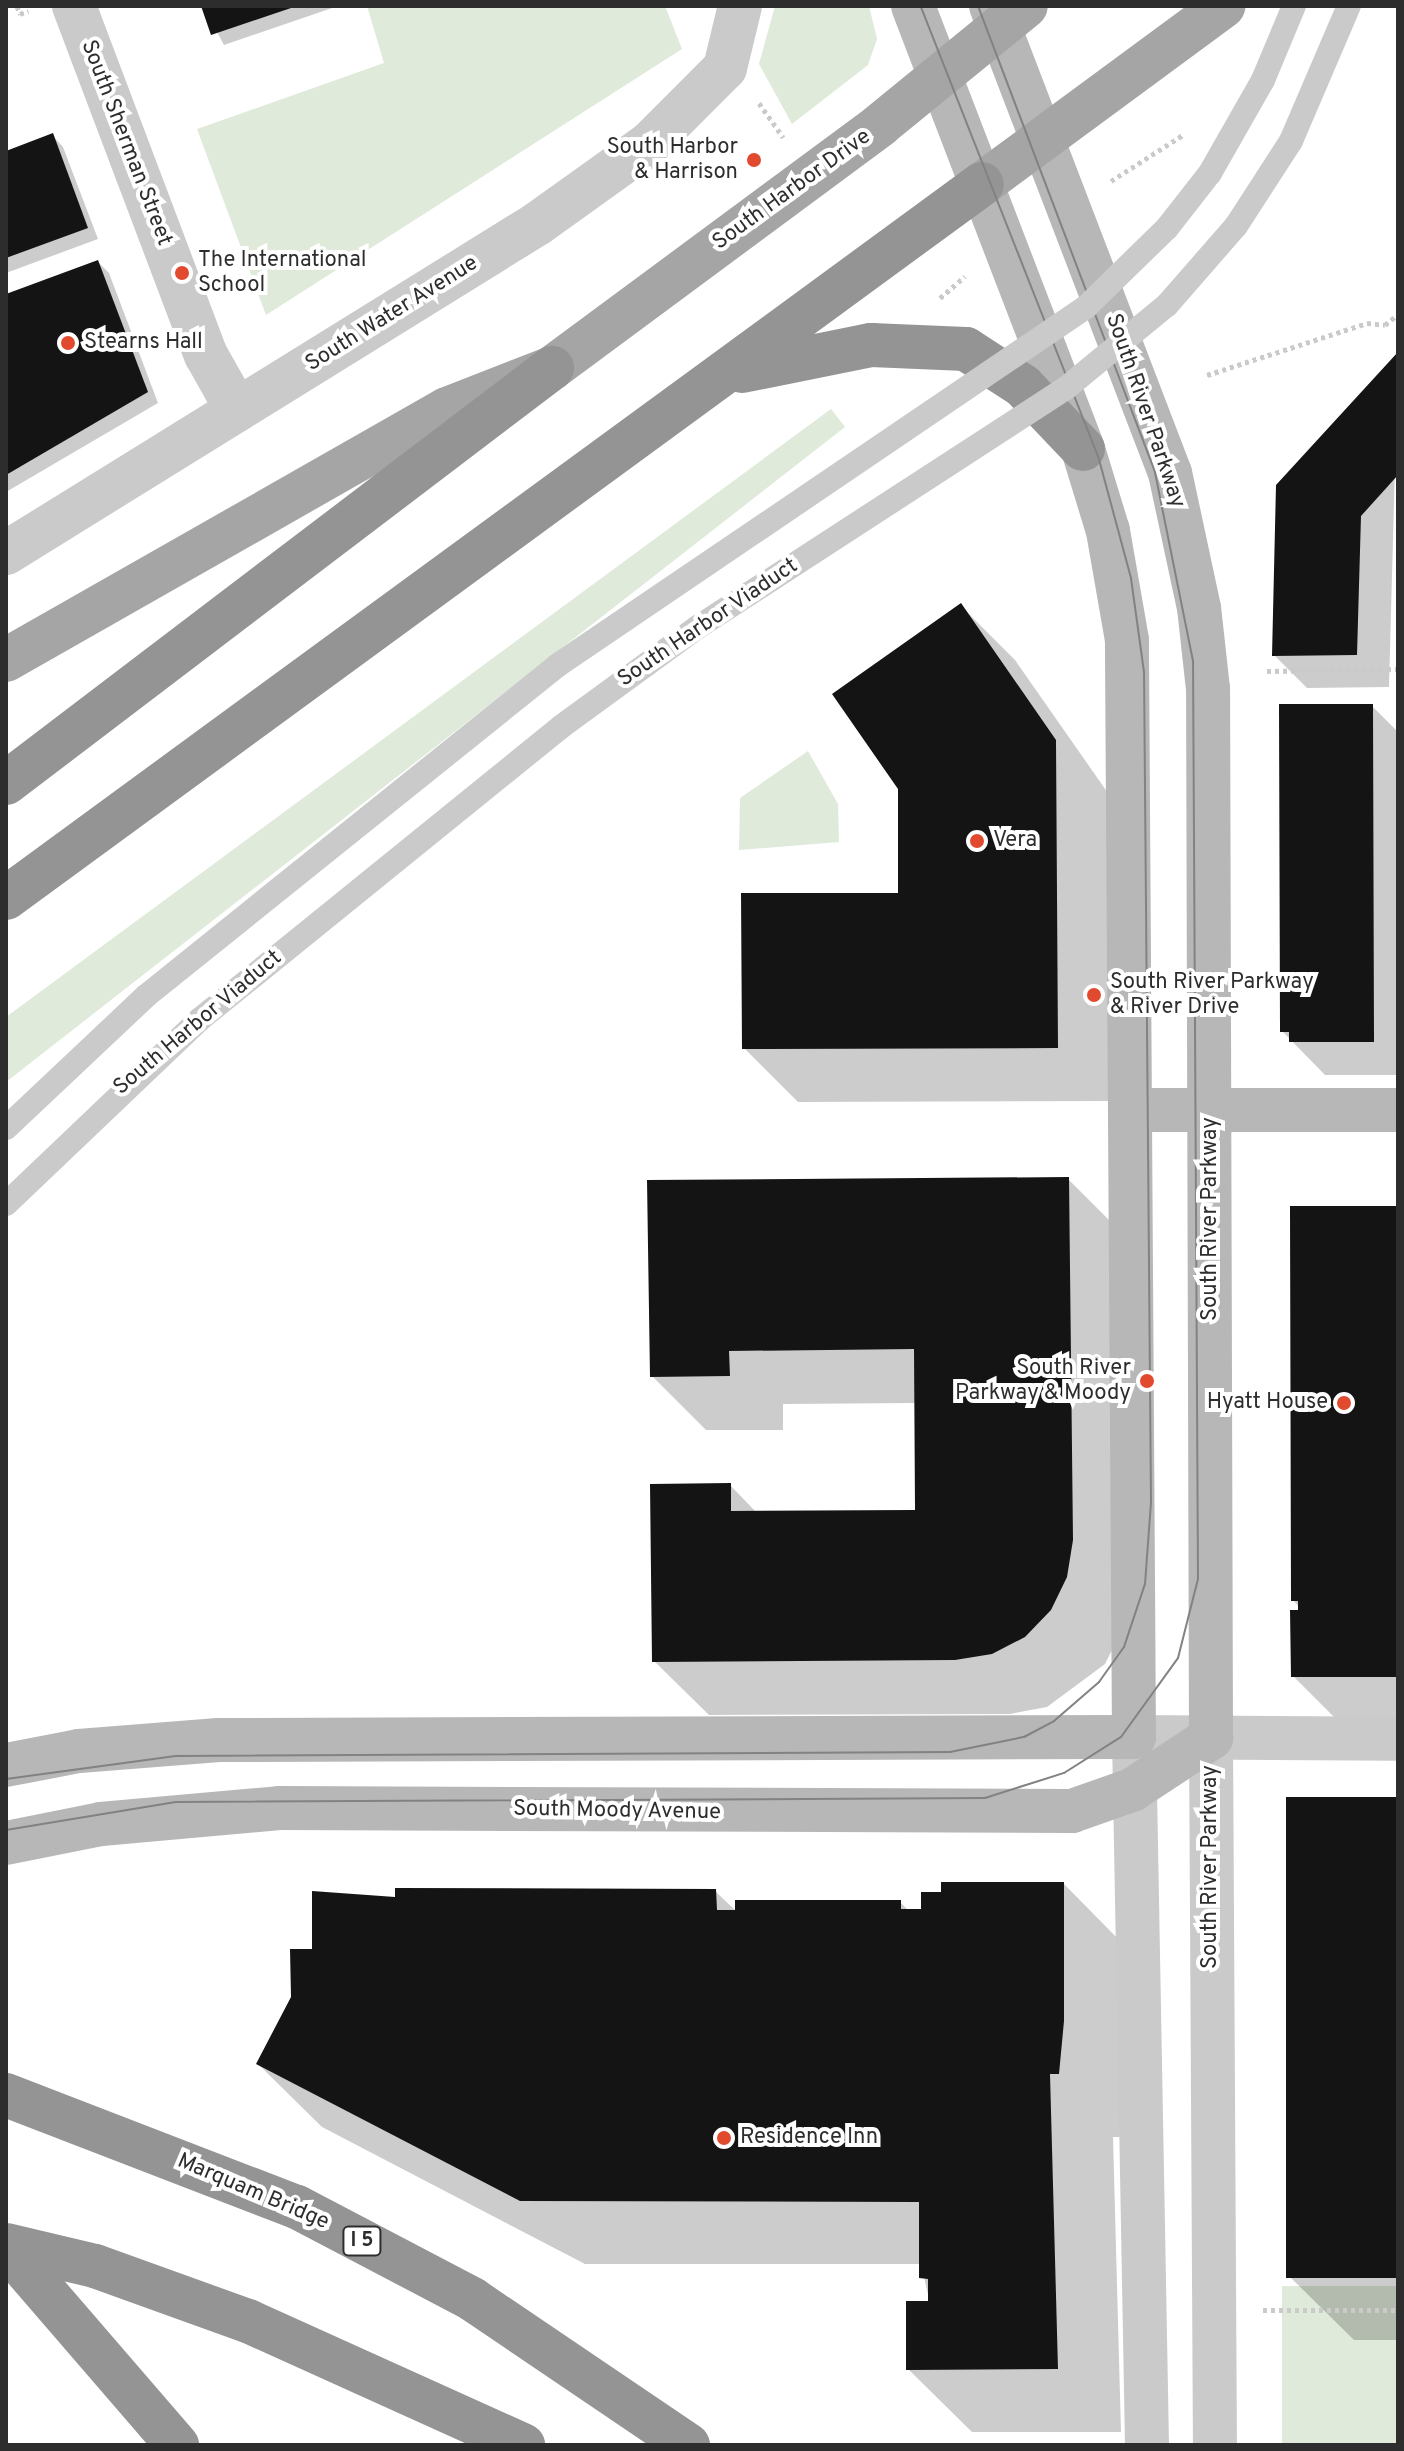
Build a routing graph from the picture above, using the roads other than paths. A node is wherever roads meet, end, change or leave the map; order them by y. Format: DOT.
graph roads {
  1 [pos="74,6"];
  2 [pos="913,6"];
  3 [pos="1223,6"];
  4 [pos="1294,6"];
  5 [pos="1349,6"];
  6 [pos="1005,13"];
  7 [pos="740,20"];
  8 [pos="939,77"];
  9 [pos="1042,138"];
  10 [pos="982,184"];
  11 [pos="552,368"];
  12 [pos="728,374"];
  13 [pos="237,410"];
  14 [pos="1083,449"];
  15 [pos="6,553"];
  16 [pos="6,660"];
  17 [pos="6,783"];
  18 [pos="6,898"];
  19 [pos="1135,1110"];
  20 [pos="1210,1110"];
  21 [pos="1398,1110"];
  22 [pos="6,1128"];
  23 [pos="6,1204"];
  24 [pos="1134,1737"];
  25 [pos="1211,1738"];
  26 [pos="1398,1739"];
  27 [pos="6,1765"];
  28 [pos="1132,1790"];
  29 [pos="6,1843"];
  30 [pos="6,2095"];
  31 [pos="6,2246"];
  32 [pos="177,2445"];
  33 [pos="523,2445"];
  34 [pos="688,2445"];
  35 [pos="1147,2445"];
  36 [pos="1215,2445"];
  1 -- 13 [label="street, South Sherman Street"];
  2 -- 8 [label="street"];
  3 -- 9 [label="main road"];
  4 -- 22 [label="lane, bridge"];
  5 -- 23 [label="lane, South Harbor Viaduct, bridge"];
  6 -- 8 [label="main road, South Harbor Drive"];
  6 -- 9 [label="street, South River Parkway"];
  7 -- 13 [label="street, South Water Avenue"];
  8 -- 10 [label="street"];
  8 -- 11 [label="main road, South Harbor Drive"];
  9 -- 10 [label="main road"];
  9 -- 20 [label="street, South River Parkway"];
  10 -- 12 [label="highway"];
  10 -- 14 [label="street"];
  11 -- 16 [label="main road, South Harbor Drive"];
  11 -- 17 [label="highway"];
  12 -- 14 [label="highway"];
  12 -- 18 [label="highway"];
  13 -- 15 [label="street, South Water Avenue"];
  14 -- 19 [label="street"];
  19 -- 20 [label="street"];
  19 -- 24 [label="street"];
  20 -- 21 [label="street"];
  20 -- 25 [label="street, South River Parkway"];
  24 -- 25 [label="street"];
  24 -- 27 [label="street"];
  24 -- 28 [label="street"];
  25 -- 26 [label="street"];
  25 -- 28 [label="street, South Moody Avenue"];
  25 -- 36 [label="street, South River Parkway"];
  28 -- 29 [label="street, South Moody Avenue"];
  28 -- 35 [label="street"];
  30 -- 34 [label="highway, Marquam Bridge / I 5"];
  31 -- 32 [label="highway"];
  31 -- 33 [label="highway"];
}
